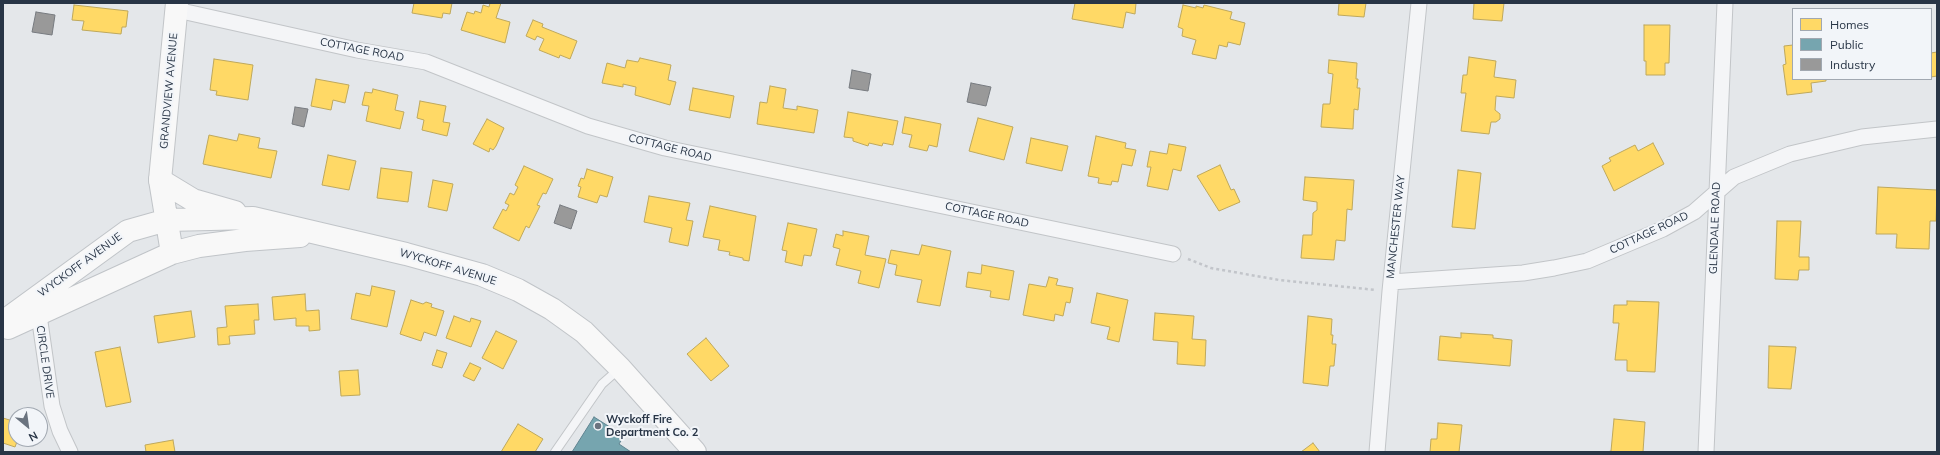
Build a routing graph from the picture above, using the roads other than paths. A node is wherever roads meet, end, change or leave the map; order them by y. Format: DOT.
graph roads {
  1 [pos="1419,3"];
  2 [pos="1725,3"];
  3 [pos="177,7"];
  4 [pos="1937,128"];
  5 [pos="160,180"];
  6 [pos="1717,192"];
  7 [pos="253,218"];
  8 [pos="167,220"];
  9 [pos="329,236"];
  10 [pos="172,253"];
  11 [pos="1173,254"];
  12 [pos="1390,287"];
  13 [pos="38,315"];
  14 [pos="3,322"];
  15 [pos="3,330"];
  16 [pos="620,368"];
  17 [pos="70,452"];
  18 [pos="555,452"];
  19 [pos="695,452"];
  20 [pos="1377,452"];
  21 [pos="1706,452"];
  1 -- 12 [label="street, MANCHESTER WAY"];
  2 -- 6 [label="street, GLENDALE ROAD"];
  3 -- 5 [label="main road, GRANDVIEW AVENUE"];
  3 -- 11 [label="street, COTTAGE ROAD"];
  4 -- 6 [label="street, COTTAGE ROAD"];
  5 -- 7 [label="main road"];
  5 -- 8 [label="main road, GRANDVIEW AVENUE"];
  6 -- 12 [label="street, COTTAGE ROAD"];
  6 -- 21 [label="street, GLENDALE ROAD"];
  7 -- 8 [label="main road, WYCKOFF AVENUE"];
  7 -- 9 [label="main road, WYCKOFF AVENUE"];
  8 -- 10 [label="main road, GRANDVIEW AVENUE"];
  8 -- 14 [label="main road, WYCKOFF AVENUE"];
  9 -- 10 [label="main road, WYCKOFF AVENUE"];
  9 -- 16 [label="main road, WYCKOFF AVENUE"];
  10 -- 13 [label="main road, WYCKOFF AVENUE"];
  12 -- 20 [label="street, MANCHESTER WAY"];
  13 -- 15 [label="main road, WYCKOFF AVENUE"];
  13 -- 17 [label="street, CIRCLE DRIVE"];
  16 -- 18 [label="lane"];
  16 -- 19 [label="main road, WYCKOFF AVENUE"];
}
